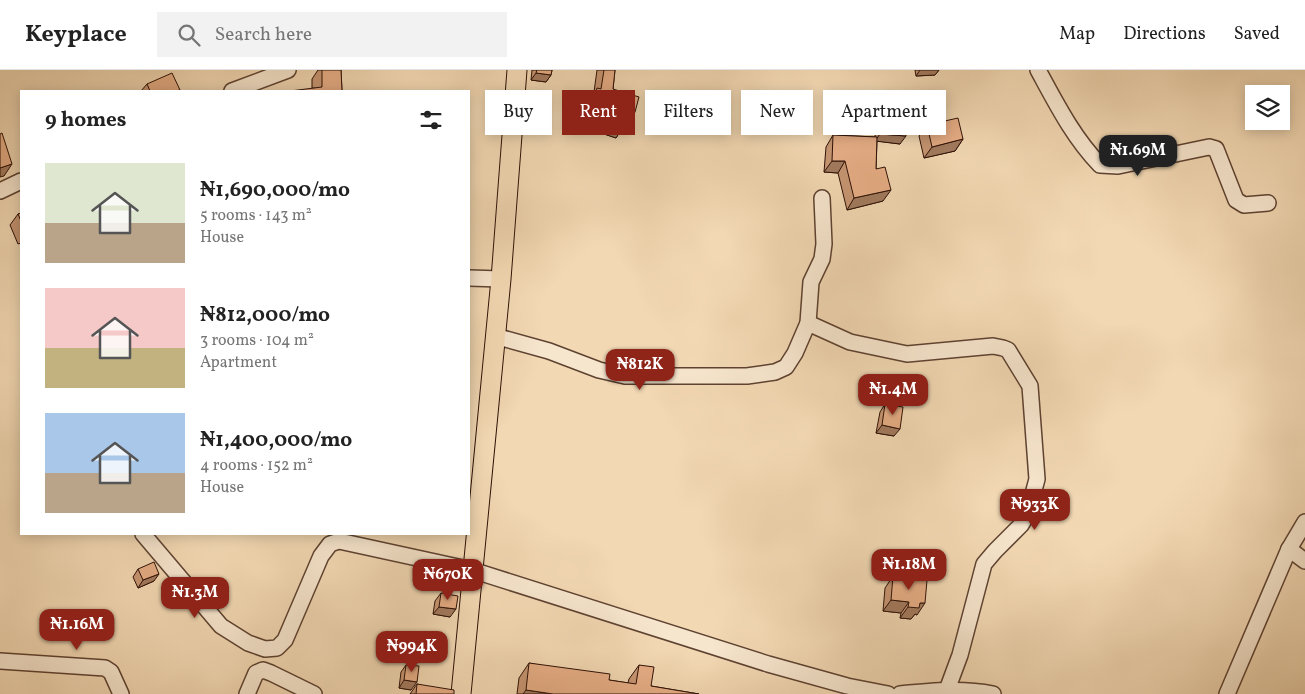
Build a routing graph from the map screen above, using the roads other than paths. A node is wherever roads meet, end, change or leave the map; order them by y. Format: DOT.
graph roads {
  1 [pos="288,70"];
  2 [pos="517,70"];
  3 [pos="1038,70"];
  4 [pos="235,90"];
  5 [pos="20,181"];
  6 [pos="0,191"];
  7 [pos="822,198"];
  8 [pos="1268,203"];
  9 [pos="470,278"];
  10 [pos="500,278"];
  11 [pos="808,323"];
  12 [pos="495,336"];
  13 [pos="1305,522"];
  14 [pos="144,535"];
  15 [pos="1289,549"];
  16 [pos="1305,561"];
  17 [pos="472,570"];
  18 [pos="0,661"];
  19 [pos="947,690"];
  20 [pos="121,694"];
  21 [pos="247,694"];
  22 [pos="314,694"];
  23 [pos="461,694"];
  24 [pos="888,694"];
  25 [pos="900,694"];
  26 [pos="993,694"];
  27 [pos="1227,694"];
  1 -- 4 [label="street"];
  2 -- 10 [label="main road"];
  3 -- 8 [label="street"];
  5 -- 6 [label="street"];
  7 -- 11 [label="street"];
  9 -- 10 [label="street"];
  10 -- 12 [label="main road"];
  11 -- 12 [label="street"];
  11 -- 19 [label="street"];
  12 -- 17 [label="main road"];
  13 -- 15 [label="street"];
  14 -- 17 [label="street"];
  15 -- 16 [label="street"];
  15 -- 27 [label="street"];
  17 -- 23 [label="main road"];
  17 -- 24 [label="street"];
  18 -- 20 [label="street"];
  19 -- 25 [label="street"];
  19 -- 26 [label="street"];
  21 -- 22 [label="street"];
}
